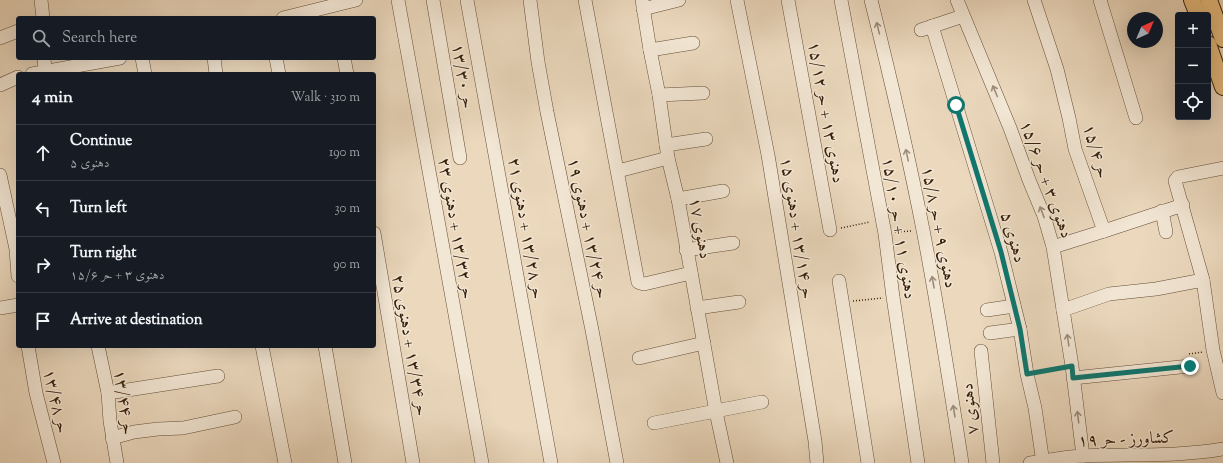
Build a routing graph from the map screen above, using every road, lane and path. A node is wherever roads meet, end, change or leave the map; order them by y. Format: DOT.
graph roads {
  1 [pos="41,0"];
  2 [pos="356,0"];
  3 [pos="398,0"];
  4 [pos="433,0"];
  5 [pos="467,0"];
  6 [pos="530,0"];
  7 [pos="585,0"];
  8 [pos="679,0"];
  9 [pos="737,0"];
  10 [pos="788,0"];
  11 [pos="841,0"];
  12 [pos="871,0"];
  13 [pos="957,0"];
  14 [pos="1034,0"];
  15 [pos="1100,0"];
  16 [pos="1192,0"];
  17 [pos="1209,0"];
  18 [pos="643,4"];
  19 [pos="336,12"];
  20 [pos="1197,12"];
  21 [pos="43,16"];
  22 [pos="301,16"];
  23 [pos="963,16"];
  24 [pos="1220,21"];
  25 [pos="16,32"];
  26 [pos="0,38"];
  27 [pos="1223,39"];
  28 [pos="693,43"];
  29 [pos="1209,48"];
  30 [pos="650,50"];
  31 [pos="44,60"];
  32 [pos="109,60"];
  33 [pos="142,60"];
  34 [pos="214,60"];
  35 [pos="276,60"];
  36 [pos="344,60"];
  37 [pos="45,72"];
  38 [pos="145,72"];
  39 [pos="216,72"];
  40 [pos="279,72"];
  41 [pos="347,72"];
  42 [pos="16,78"];
  43 [pos="0,85"];
  44 [pos="1223,87"];
  45 [pos="702,93"];
  46 [pos="659,95"];
  47 [pos="1136,118"];
  48 [pos="706,140"];
  49 [pos="666,145"];
  50 [pos="460,158"];
  51 [pos="668,158"];
  52 [pos="1223,168"];
  53 [pos="618,171"];
  54 [pos="0,175"];
  55 [pos="723,191"];
  56 [pos="678,199"];
  57 [pos="1183,205"];
  58 [pos="1162,211"];
  59 [pos="882,220"];
  60 [pos="923,229"];
  61 [pos="830,230"];
  62 [pos="1104,231"];
  63 [pos="1166,232"];
  64 [pos="884,234"];
  65 [pos="733,243"];
  66 [pos="376,245"];
  67 [pos="1052,247"];
  68 [pos="16,250"];
  69 [pos="686,250"];
  70 [pos="691,273"];
  71 [pos="1203,280"];
  72 [pos="839,281"];
  73 [pos="893,297"];
  74 [pos="740,302"];
  75 [pos="842,302"];
  76 [pos="16,305"];
  77 [pos="1014,306"];
  78 [pos="0,308"];
  79 [pos="697,308"];
  80 [pos="987,310"];
  81 [pos="1063,310"];
  82 [pos="1020,329"];
  83 [pos="990,333"];
  84 [pos="704,343"];
  85 [pos="28,348"];
  86 [pos="98,348"];
  87 [pos="262,348"];
  88 [pos="325,348"];
  89 [pos="1213,350"];
  90 [pos="981,351"];
  91 [pos="639,358"];
  92 [pos="1190,366"];
  93 [pos="1073,372"];
  94 [pos="1027,374"];
  95 [pos="218,376"];
  96 [pos="108,392"];
  97 [pos="1223,393"];
  98 [pos="762,402"];
  99 [pos="716,412"];
  100 [pos="236,417"];
  101 [pos="654,423"];
  102 [pos="112,438"];
  103 [pos="1223,449"];
  104 [pos="1083,456"];
  105 [pos="1175,459"];
  106 [pos="1043,462"];
  107 [pos="54,463"];
  108 [pos="117,463"];
  109 [pos="285,463"];
  110 [pos="344,463"];
  111 [pos="413,463"];
  112 [pos="482,463"];
  113 [pos="551,463"];
  114 [pos="617,463"];
  115 [pos="727,463"];
  116 [pos="817,463"];
  117 [pos="868,463"];
  118 [pos="918,463"];
  119 [pos="962,463"];
  120 [pos="993,463"];
  121 [pos="1030,463"];
  1 -- 21 [label="street"];
  2 -- 19 [label="street"];
  3 -- 112 [label="street, حر ۱۳/۳۲ + دهنوی ۲۳"];
  4 -- 50 [label="street, حر ۱۳/۳۰"];
  5 -- 113 [label="street, حر ۱۳/۲۸ + دهنوی ۲۱"];
  6 -- 114 [label="street, حر ۱۳/۲۴ + دهنوی ۱۹"];
  7 -- 53 [label="street"];
  8 -- 18 [label="street"];
  9 -- 116 [label="street, حر ۱۳/۱۴ + دهنوی ۱۵"];
  10 -- 61 [label="street, دهنوی ۱۳ + حر ۱۵/۱۲"];
  11 -- 59 [label="street, دهنوی ۱۱ + حر ۱۵/۱۰"];
  60 -- 12 [label="street, دهنوی ۹ + حر ۱۵/۸, one-way"];
  13 -- 23 [label="street, دهنوی ۳ + حر ۱۵/۶"];
  14 -- 62 [label="street, حر ۱۵/۴"];
  15 -- 47 [label="street"];
  16 -- 20 [label="main road"];
  17 -- 24 [label="main road"];
  18 -- 30 [label="street, دهنوی ۱۷"];
  19 -- 22 [label="street"];
  67 -- 23 [label="street, دهنوی ۳ + حر ۱۵/۶, one-way"];
  23 -- 77 [label="street, دهنوی ۵"];
  24 -- 27 [label="main road"];
  25 -- 26 [label="street"];
  28 -- 30 [label="street"];
  29 -- 44 [label="main road"];
  30 -- 46 [label="street, دهنوی ۱۷"];
  31 -- 37 [label="street"];
  32 -- 37 [label="street"];
  33 -- 38 [label="street"];
  34 -- 39 [label="street"];
  35 -- 40 [label="street"];
  36 -- 41 [label="street"];
  42 -- 43 [label="street"];
  45 -- 46 [label="street"];
  46 -- 49 [label="street, دهنوی ۱۷"];
  48 -- 49 [label="street"];
  49 -- 51 [label="street, دهنوی ۱۷"];
  51 -- 53 [label="street"];
  51 -- 56 [label="street, دهنوی ۱۷"];
  52 -- 57 [label="street"];
  53 -- 70 [label="street"];
  54 -- 68 [label="street"];
  55 -- 56 [label="street"];
  56 -- 69 [label="street, دهنوی ۱۷"];
  57 -- 58 [label="street"];
  57 -- 71 [label="street"];
  58 -- 62 [label="street"];
  58 -- 63 [label="street"];
  59 -- 61 [label="path"];
  59 -- 64 [label="street, دهنوی ۱۱ + حر ۱۵/۱۰"];
  60 -- 64 [label="path"];
  119 -- 60 [label="street, دهنوی ۹ + حر ۱۵/۸, one-way"];
  62 -- 67 [label="street"];
  64 -- 73 [label="street, دهنوی ۱۱ + حر ۱۵/۱۰"];
  65 -- 69 [label="street"];
  66 -- 111 [label="street, حر ۱۳/۳۴ + دهنوی ۲۵"];
  67 -- 81 [label="street, دهنوی ۳ + حر ۱۵/۶"];
  69 -- 70 [label="street, دهنوی ۱۷"];
  70 -- 79 [label="street, دهنوی ۱۷"];
  71 -- 81 [label="street"];
  71 -- 89 [label="street"];
  72 -- 75 [label="street"];
  73 -- 75 [label="path"];
  73 -- 118 [label="street, دهنوی ۱۱ + حر ۱۵/۱۰"];
  74 -- 79 [label="street"];
  75 -- 117 [label="street"];
  76 -- 78 [label="street"];
  77 -- 80 [label="street"];
  77 -- 82 [label="street, دهنوی ۵"];
  79 -- 84 [label="street, دهنوی ۱۷"];
  93 -- 81 [label="street, دهنوی ۳ + حر ۱۵/۶, one-way"];
  82 -- 83 [label="street"];
  82 -- 94 [label="street, دهنوی ۵"];
  84 -- 91 [label="street"];
  84 -- 99 [label="street, دهنوی ۱۷"];
  85 -- 107 [label="street, حر ۱۳/۴۸"];
  86 -- 96 [label="street, حر ۱۳/۴۴"];
  87 -- 109 [label="street"];
  88 -- 110 [label="street"];
  89 -- 92 [label="path"];
  89 -- 97 [label="street"];
  90 -- 120 [label="street, دهنوی ۷"];
  92 -- 93 [label="street"];
  93 -- 94 [label="path"];
  104 -- 93 [label="street, دهنوی ۳ + حر ۱۵/۶, one-way"];
  94 -- 106 [label="street, دهنوی ۵"];
  95 -- 96 [label="street"];
  96 -- 102 [label="street, حر ۱۳/۴۴"];
  98 -- 99 [label="street"];
  99 -- 101 [label="street"];
  99 -- 115 [label="street, دهنوی ۱۷"];
  100 -- 102 [label="street"];
  102 -- 108 [label="street, حر ۱۳/۴۴"];
  103 -- 105 [label="street, کشاورز - حر ۱۹"];
  104 -- 105 [label="street, کشاورز - حر ۱۹"];
  104 -- 106 [label="street, کشاورز - حر ۱۹"];
  106 -- 121 [label="street, کشاورز - حر ۱۹"];
}
